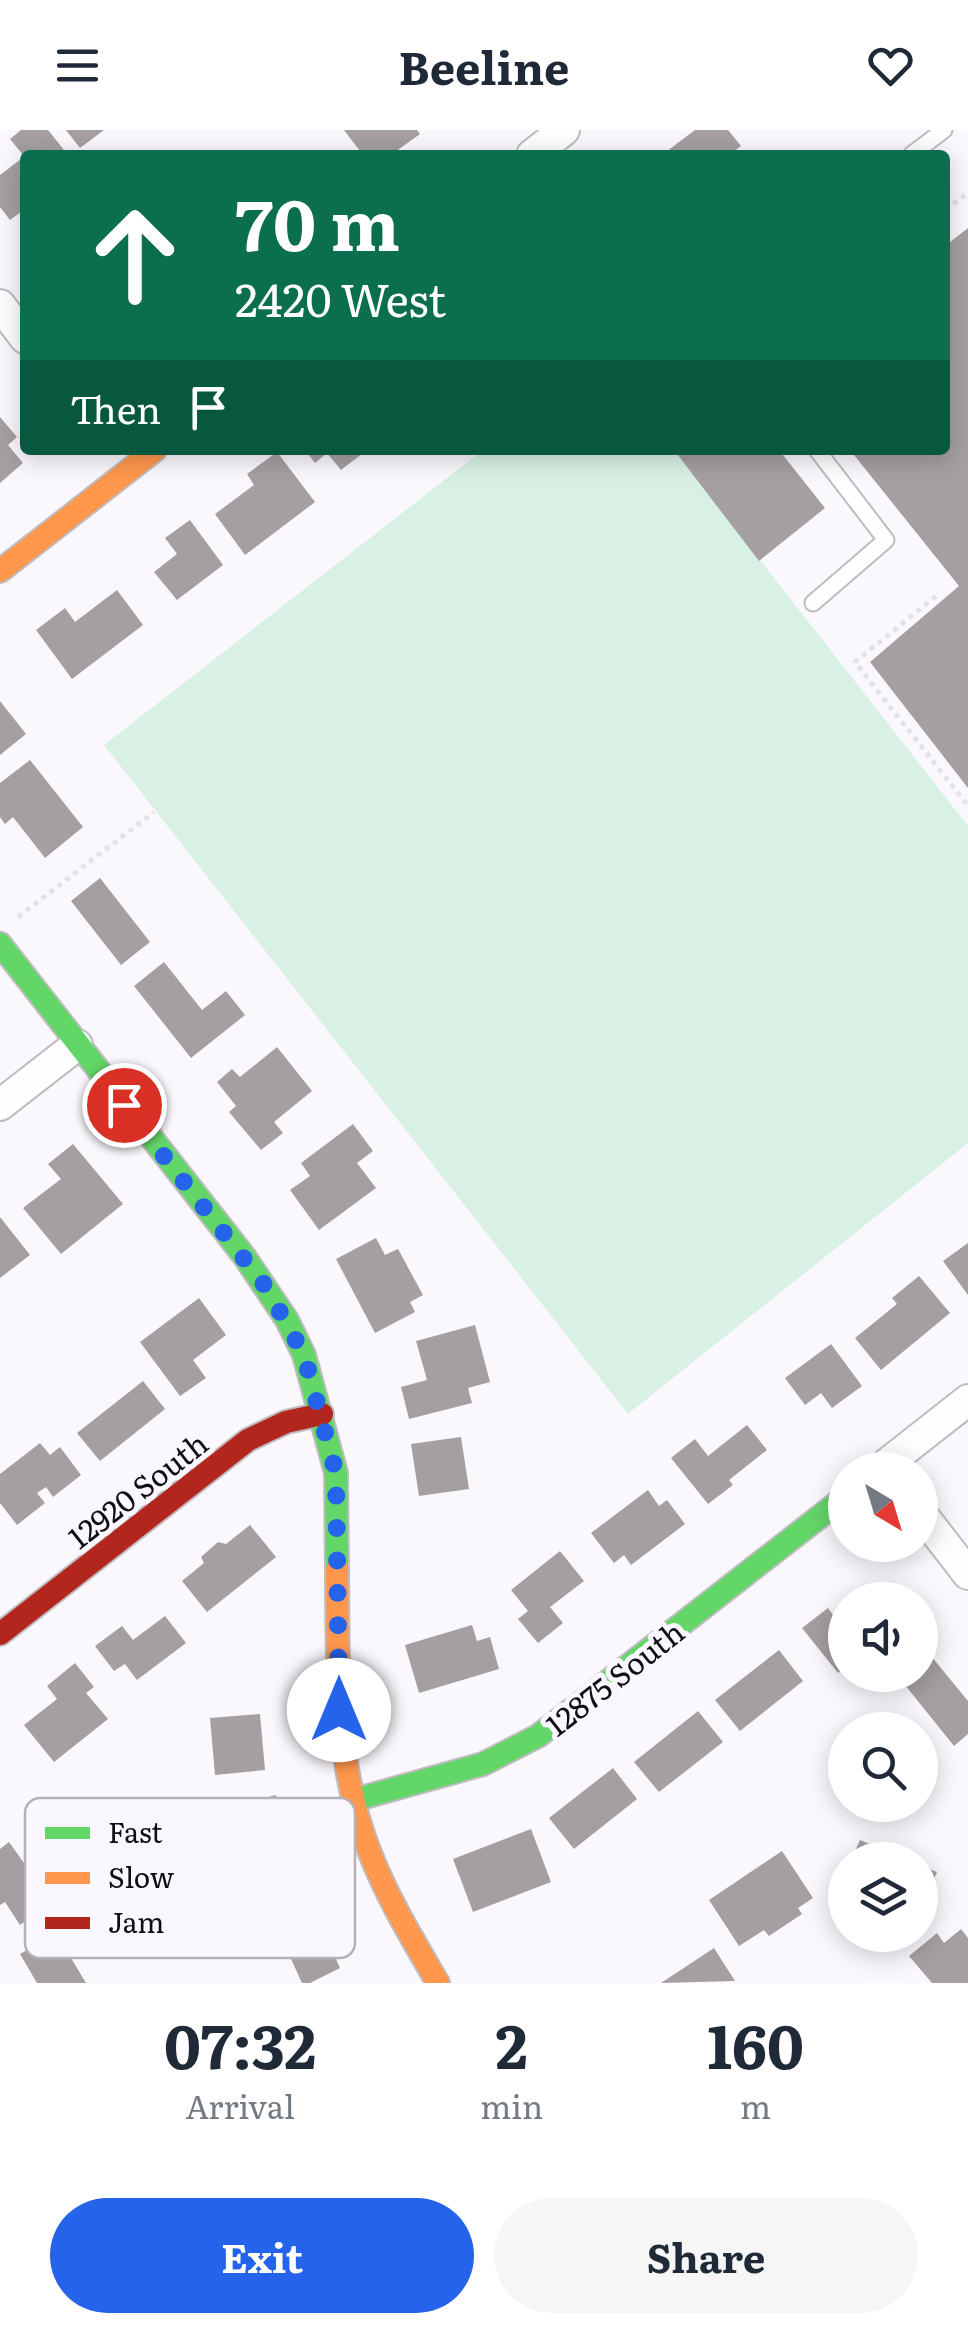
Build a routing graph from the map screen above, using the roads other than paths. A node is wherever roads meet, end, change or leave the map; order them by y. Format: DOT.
graph roads {
  1 [pos="564,130"];
  2 [pos="944,130"];
  3 [pos="538,150"];
  4 [pos="918,150"];
  5 [pos="0,306"];
  6 [pos="20,332"];
  7 [pos="820,455"];
  8 [pos="121,460"];
  9 [pos="0,571"];
  10 [pos="813,603"];
  11 [pos="0,944"];
  12 [pos="77,1045"];
  13 [pos="0,1105"];
  14 [pos="968,1400"];
  15 [pos="322,1414"];
  16 [pos="904,1452"];
  17 [pos="828,1509"];
  18 [pos="938,1535"];
  19 [pos="968,1574"];
  20 [pos="0,1634"];
  21 [pos="354,1798"];
  22 [pos="355,1800"];
  23 [pos="355,1804"];
  24 [pos="438,1983"];
  1 -- 3 [label="street"];
  2 -- 4 [label="lane"];
  5 -- 6 [label="street"];
  7 -- 10 [label="lane"];
  8 -- 9 [label="street"];
  11 -- 12 [label="street"];
  12 -- 13 [label="street"];
  12 -- 15 [label="street"];
  14 -- 16 [label="street"];
  15 -- 20 [label="street, 12920 South"];
  15 -- 21 [label="street"];
  17 -- 22 [label="street, 12875 South"];
  18 -- 19 [label="street"];
  23 -- 24 [label="street"];
}
